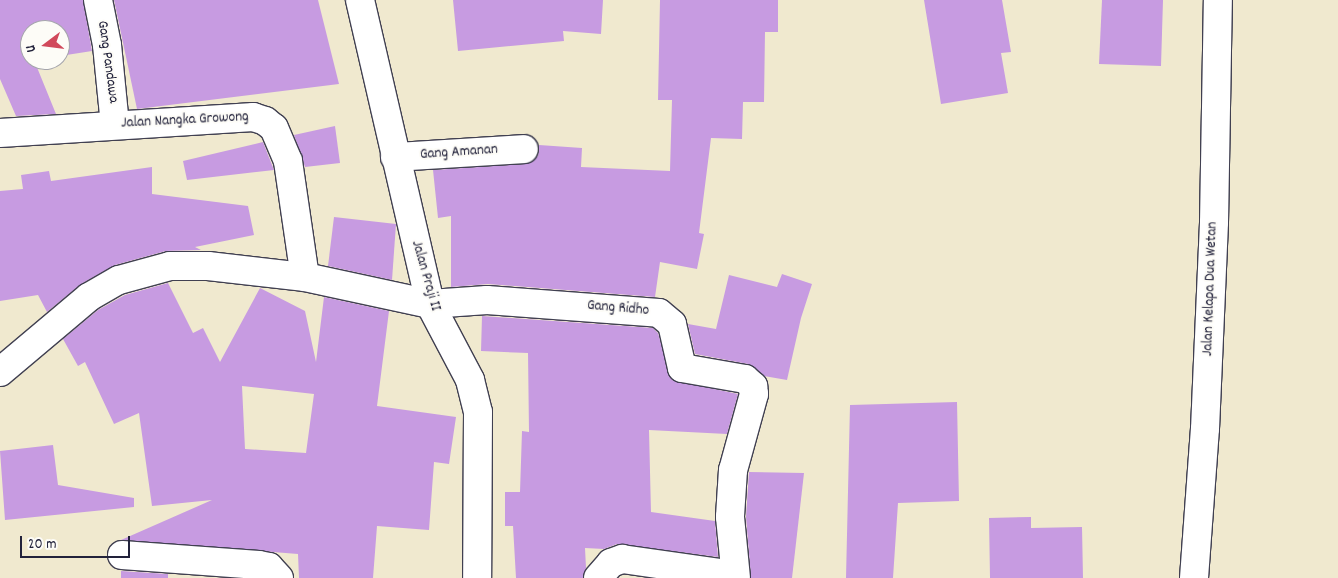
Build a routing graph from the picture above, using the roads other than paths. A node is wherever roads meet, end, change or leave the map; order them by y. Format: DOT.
graph roads {
  1 [pos="98,0"];
  2 [pos="360,0"];
  3 [pos="1218,0"];
  4 [pos="115,125"];
  5 [pos="0,133"];
  6 [pos="524,149"];
  7 [pos="395,157"];
  8 [pos="305,276"];
  9 [pos="430,304"];
  10 [pos="0,372"];
  11 [pos="122,555"];
  12 [pos="736,577"];
  13 [pos="279,578"];
  14 [pos="477,578"];
  15 [pos="598,578"];
  16 [pos="1194,578"];
  1 -- 4 [label="street, Gang Pandawa"];
  2 -- 7 [label="street, Jalan Praji II"];
  3 -- 16 [label="street, Jalan Kelapa Dua Wetan"];
  4 -- 5 [label="street, Jalan Nangka Growong"];
  4 -- 8 [label="street, Jalan Nangka Growong"];
  6 -- 7 [label="street, Gang Amanan"];
  7 -- 9 [label="street, Jalan Praji II"];
  8 -- 9 [label="street"];
  8 -- 10 [label="street"];
  9 -- 12 [label="street, Gang Ridho"];
  9 -- 14 [label="street, Jalan Praji II"];
  11 -- 13 [label="street"];
  12 -- 15 [label="street"];
}
